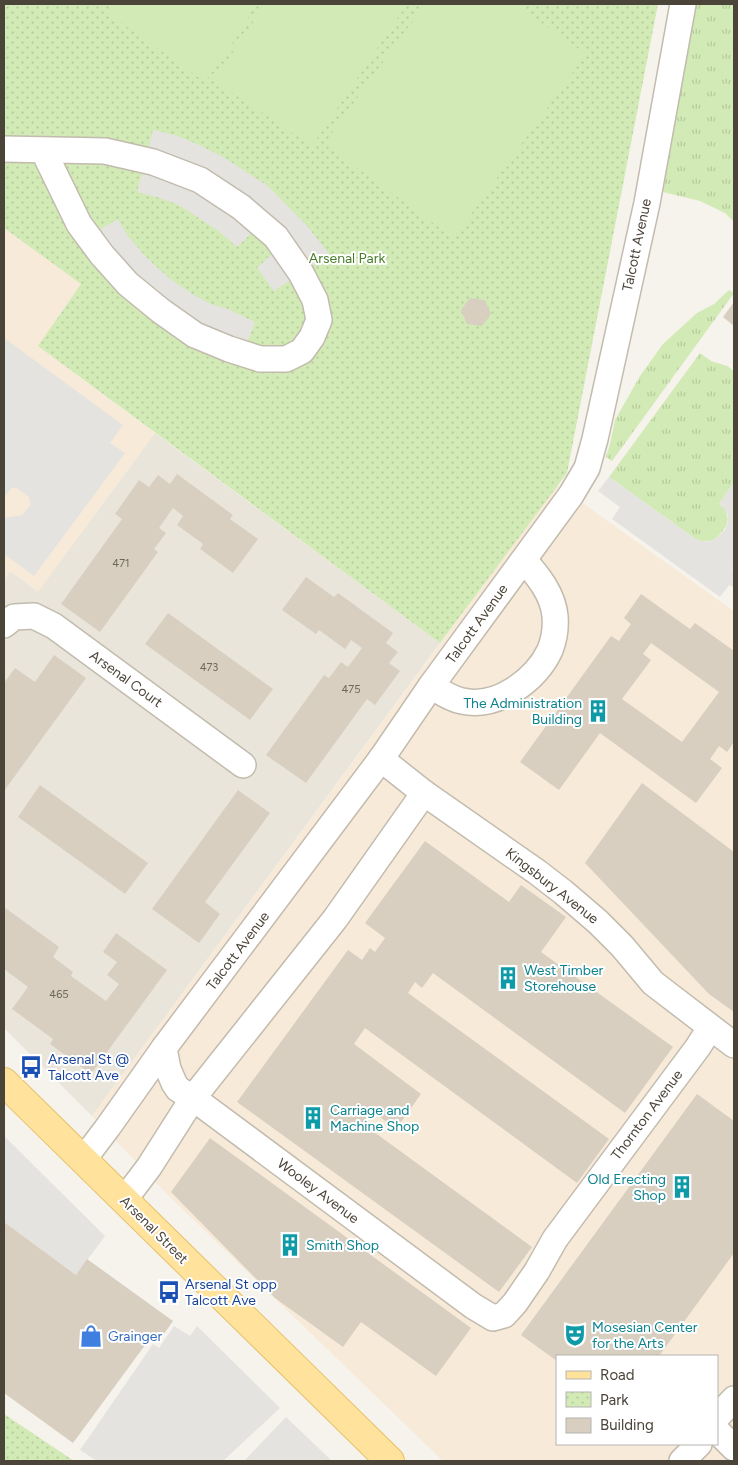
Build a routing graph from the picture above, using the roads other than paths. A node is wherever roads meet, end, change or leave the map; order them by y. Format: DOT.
graph roads {
  1 [pos="683,4"];
  2 [pos="4,149"];
  3 [pos="43,150"];
  4 [pos="524,560"];
  5 [pos="4,625"];
  6 [pos="431,686"];
  7 [pos="382,759"];
  8 [pos="243,765"];
  9 [pos="424,793"];
  10 [pos="710,1028"];
  11 [pos="734,1045"];
  12 [pos="164,1048"];
  13 [pos="4,1082"];
  14 [pos="193,1098"];
  15 [pos="83,1160"];
  16 [pos="124,1200"];
  17 [pos="493,1318"];
  18 [pos="734,1398"];
  19 [pos="718,1416"];
  20 [pos="718,1432"];
  21 [pos="698,1445"];
  22 [pos="734,1448"];
  23 [pos="390,1461"];
  24 [pos="682,1461"];
  1 -- 4 [label="street, Talcott Avenue"];
  2 -- 3 [label="street"];
  3 -- 3 [label="street"];
  4 -- 6 [label="street, Talcott Avenue"];
  4 -- 6 [label="street"];
  5 -- 8 [label="street, Arsenal Court"];
  6 -- 7 [label="street, Talcott Avenue"];
  7 -- 9 [label="street, Kingsbury Avenue"];
  7 -- 12 [label="street, Talcott Avenue"];
  9 -- 10 [label="street, Kingsbury Avenue"];
  9 -- 14 [label="street"];
  10 -- 11 [label="street, Kingsbury Avenue"];
  10 -- 17 [label="street, Thornton Avenue"];
  12 -- 14 [label="street, Wooley Avenue"];
  12 -- 15 [label="street, Talcott Avenue"];
  13 -- 15 [label="main road, Arsenal Street"];
  14 -- 16 [label="street"];
  14 -- 17 [label="street, Wooley Avenue"];
  15 -- 16 [label="main road, Arsenal Street"];
  16 -- 23 [label="main road, Arsenal Street"];
  18 -- 19 [label="street"];
  20 -- 22 [label="street"];
  21 -- 24 [label="street"];
}
